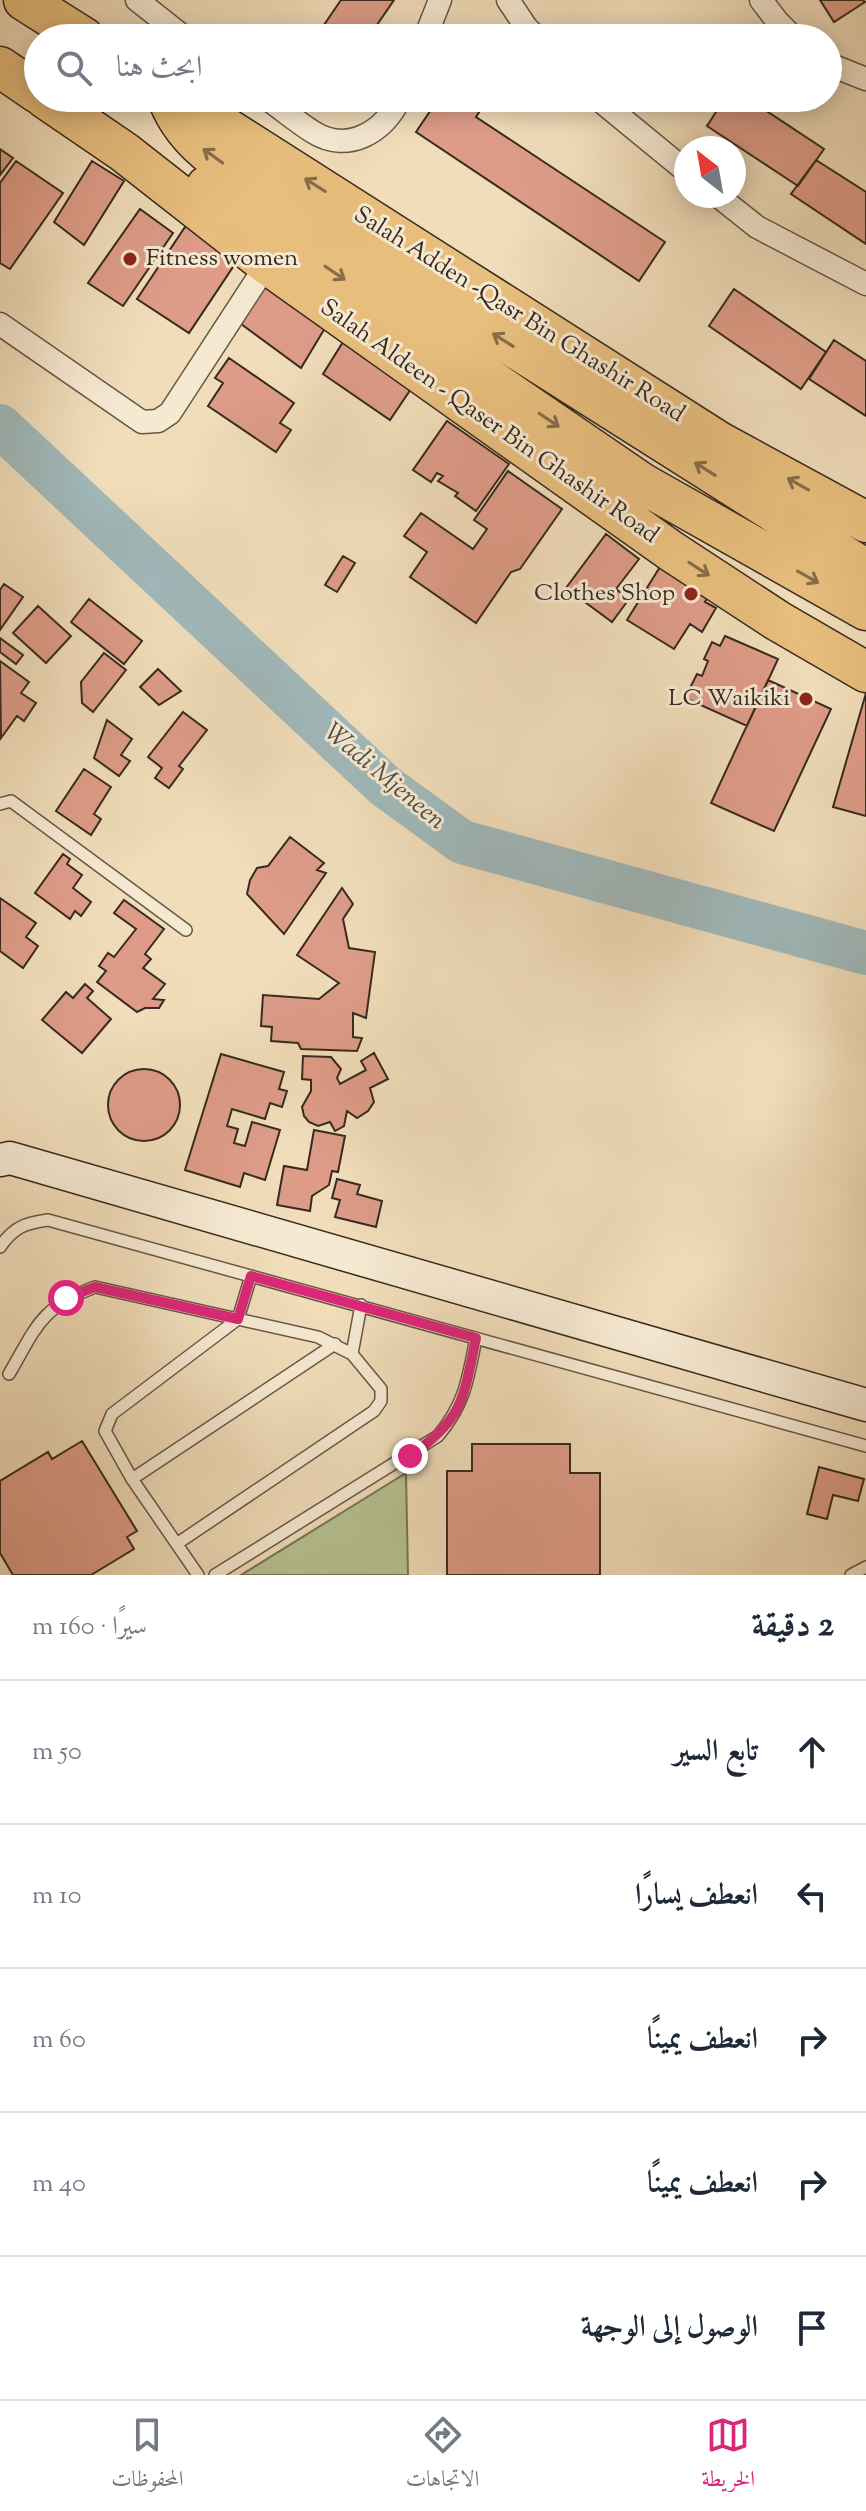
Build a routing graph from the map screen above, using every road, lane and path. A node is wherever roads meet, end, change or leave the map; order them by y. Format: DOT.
graph roads {
  1 [pos="24,0"];
  2 [pos="137,0"];
  3 [pos="440,0"];
  4 [pos="508,0"];
  5 [pos="761,0"];
  6 [pos="62,24"];
  7 [pos="167,24"];
  8 [pos="431,24"];
  9 [pos="524,24"];
  10 [pos="780,24"];
  11 [pos="0,67"];
  12 [pos="842,70"];
  13 [pos="866,79"];
  14 [pos="24,83"];
  15 [pos="65,112"];
  16 [pos="175,112"];
  17 [pos="201,112"];
  18 [pos="286,112"];
  19 [pos="392,112"];
  20 [pos="614,112"];
  21 [pos="124,152"];
  22 [pos="674,161"];
  23 [pos="733,208"];
  24 [pos="267,264"];
  25 [pos="866,284"];
  26 [pos="0,324"];
  27 [pos="866,522"];
  28 [pos="866,570"];
  29 [pos="866,610"];
  30 [pos="866,672"];
  31 [pos="0,804"];
  32 [pos="186,930"];
  33 [pos="0,1160"];
  34 [pos="0,1247"];
  35 [pos="251,1276"];
  36 [pos="361,1305"];
  37 [pos="238,1319"];
  38 [pos="476,1338"];
  39 [pos="335,1344"];
  40 [pos="352,1354"];
  41 [pos="9,1374"];
  42 [pos="866,1405"];
  43 [pos="866,1446"];
  44 [pos="132,1479"];
  45 [pos="178,1543"];
  46 [pos="866,1567"];
  47 [pos="198,1575"];
  48 [pos="215,1575"];
  49 [pos="851,1575"];
  1 -- 6 [label="highway"];
  2 -- 7 [label="street"];
  3 -- 8 [label="street"];
  4 -- 9 [label="street"];
  5 -- 10 [label="street"];
  11 -- 14 [label="highway"];
  12 -- 13 [label="street"];
  15 -- 21 [label="highway, Salah Aldeen - Qaser Bin Ghashir Road"];
  28 -- 16 [label="highway, one-way"];
  27 -- 17 [label="highway, Salah Adden -Qasr Bin Ghashir Road, one-way"];
  18 -- 19 [label="street"];
  20 -- 22 [label="street"];
  21 -- 24 [label="highway, Salah Aldeen - Qaser Bin Ghashir Road"];
  21 -- 29 [label="highway, one-way"];
  23 -- 25 [label="street"];
  24 -- 26 [label="street"];
  24 -- 30 [label="highway, Salah Aldeen - Qaser Bin Ghashir Road, one-way"];
  31 -- 32 [label="lane"];
  33 -- 42 [label="main road"];
  34 -- 35 [label="lane"];
  35 -- 36 [label="lane"];
  35 -- 37 [label="lane"];
  36 -- 38 [label="lane"];
  36 -- 40 [label="lane"];
  37 -- 39 [label="lane"];
  37 -- 41 [label="lane"];
  37 -- 44 [label="lane"];
  38 -- 43 [label="lane"];
  38 -- 48 [label="lane"];
  39 -- 40 [label="lane"];
  39 -- 44 [label="lane"];
  40 -- 45 [label="lane"];
  44 -- 45 [label="lane"];
  45 -- 47 [label="lane"];
  46 -- 49 [label="lane"];
}
